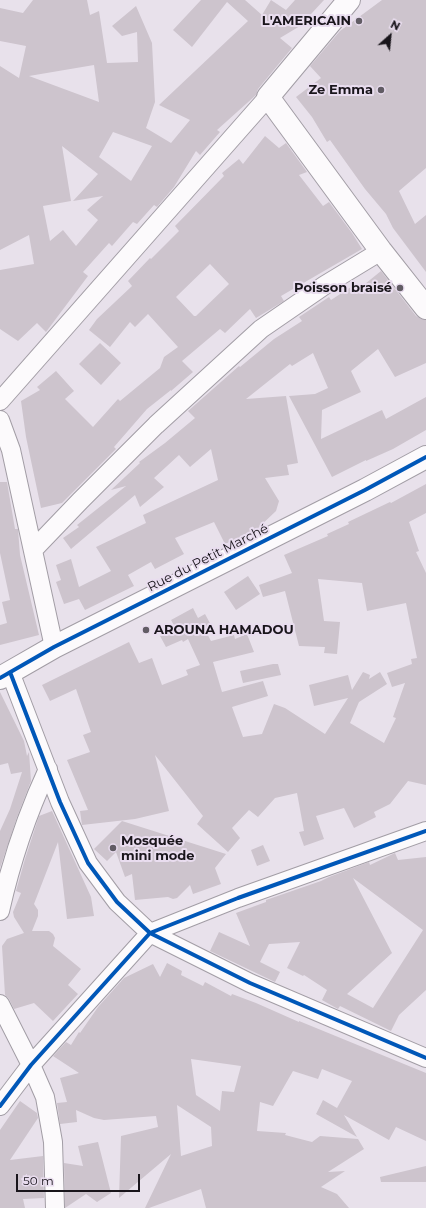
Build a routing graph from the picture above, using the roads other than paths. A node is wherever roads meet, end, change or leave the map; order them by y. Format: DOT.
graph roads {
  1 [pos="349,0"];
  2 [pos="268,97"];
  3 [pos="381,251"];
  4 [pos="426,308"];
  5 [pos="0,401"];
  6 [pos="0,420"];
  7 [pos="426,457"];
  8 [pos="33,550"];
  9 [pos="54,647"];
  10 [pos="5,675"];
  11 [pos="48,769"];
  12 [pos="426,831"];
  13 [pos="0,911"];
  14 [pos="150,933"];
  15 [pos="0,1004"];
  16 [pos="426,1058"];
  17 [pos="31,1065"];
  18 [pos="0,1106"];
  19 [pos="55,1208"];
  1 -- 2 [label="street"];
  2 -- 3 [label="street"];
  2 -- 5 [label="street"];
  3 -- 4 [label="street"];
  3 -- 8 [label="street"];
  6 -- 8 [label="street"];
  7 -- 9 [label="street, Rue du Petit Marché"];
  8 -- 9 [label="street"];
  9 -- 10 [label="street, Rue du Petit Marché"];
  10 -- 11 [label="street"];
  11 -- 13 [label="street"];
  11 -- 14 [label="street"];
  12 -- 14 [label="street"];
  14 -- 16 [label="street"];
  14 -- 17 [label="street"];
  15 -- 17 [label="street"];
  17 -- 18 [label="street"];
  17 -- 19 [label="street"];
}
